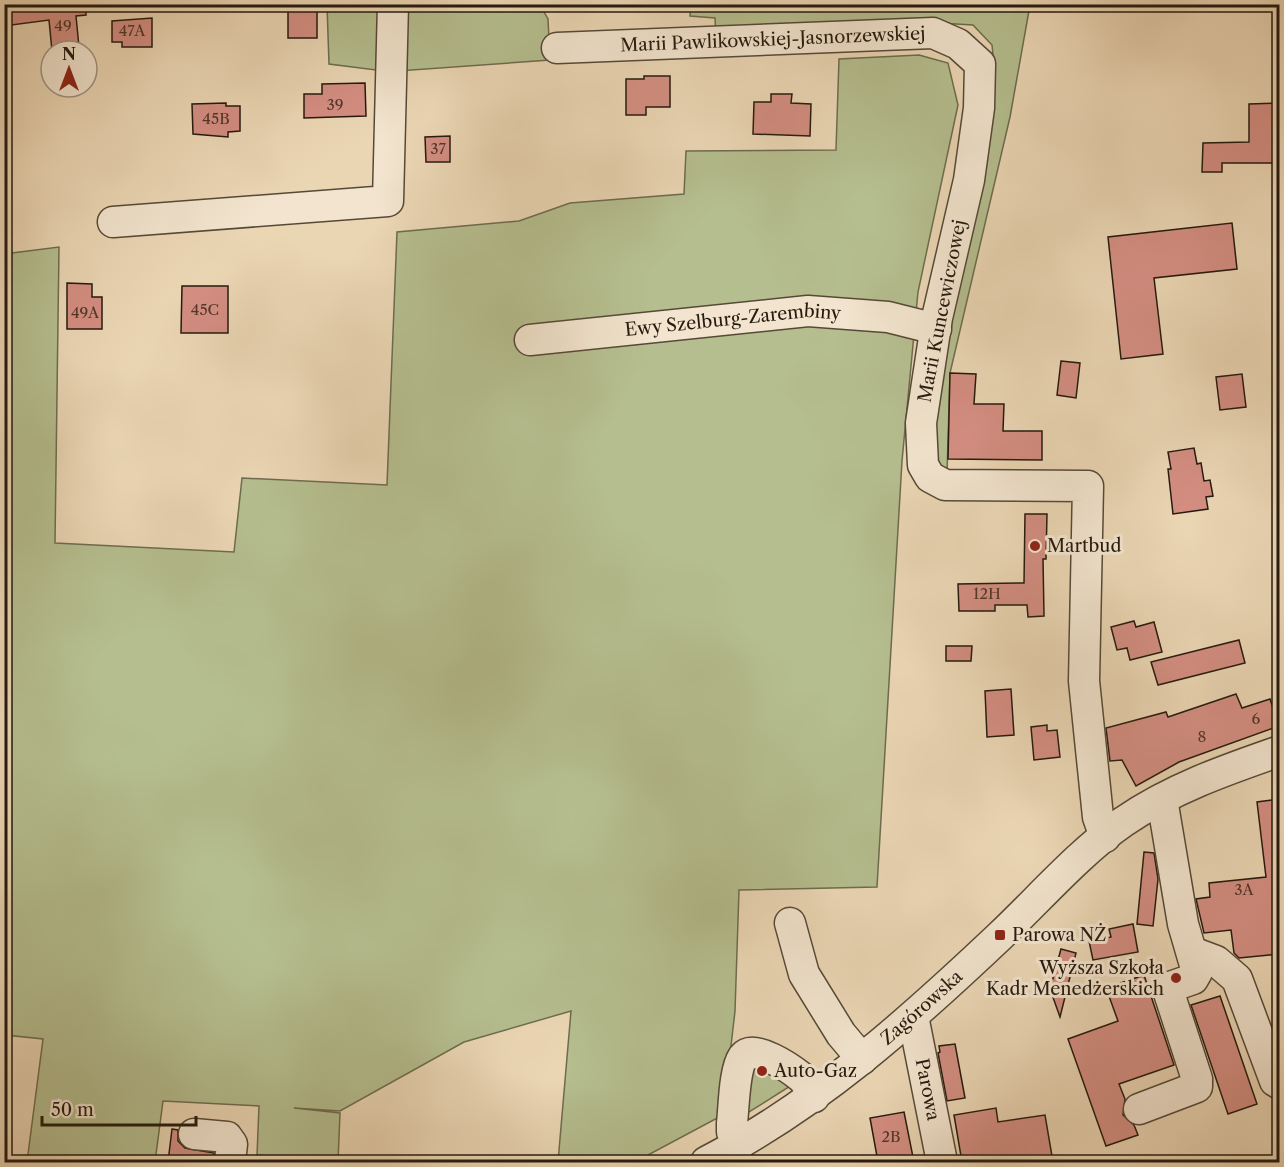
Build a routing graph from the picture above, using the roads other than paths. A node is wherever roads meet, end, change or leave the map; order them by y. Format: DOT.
graph roads {
  1 [pos="393,4"];
  2 [pos="557,48"];
  3 [pos="980,64"];
  4 [pos="113,222"];
  5 [pos="936,329"];
  6 [pos="530,340"];
  7 [pos="1280,751"];
  8 [pos="1162,799"];
  9 [pos="1105,837"];
  10 [pos="790,923"];
  11 [pos="1192,952"];
  12 [pos="913,1016"];
  13 [pos="862,1059"];
  14 [pos="1280,1084"];
  15 [pos="814,1097"];
  16 [pos="1139,1109"];
  17 [pos="194,1134"];
  18 [pos="739,1145"];
  19 [pos="230,1162"];
  20 [pos="706,1162"];
  21 [pos="942,1162"];
  1 -- 4 [label="street"];
  2 -- 3 [label="street, Marii Pawlikowskiej-Jasnorzewskiej"];
  3 -- 5 [label="street, Marii Kuncewiczowej"];
  5 -- 6 [label="street, Ewy Szelburg-Zarembiny"];
  5 -- 9 [label="street, Marii Kuncewiczowej"];
  7 -- 8 [label="street, Zagórowska"];
  8 -- 9 [label="street, Zagórowska"];
  8 -- 11 [label="street"];
  9 -- 12 [label="street, Zagórowska"];
  10 -- 13 [label="street"];
  11 -- 14 [label="street"];
  11 -- 16 [label="street"];
  12 -- 13 [label="street, Zagórowska"];
  12 -- 21 [label="street, Parowa"];
  13 -- 15 [label="street, Zagórowska"];
  15 -- 18 [label="street, Zagórowska"];
  15 -- 18 [label="street"];
  17 -- 19 [label="street"];
  18 -- 20 [label="street, Zagórowska"];
}
